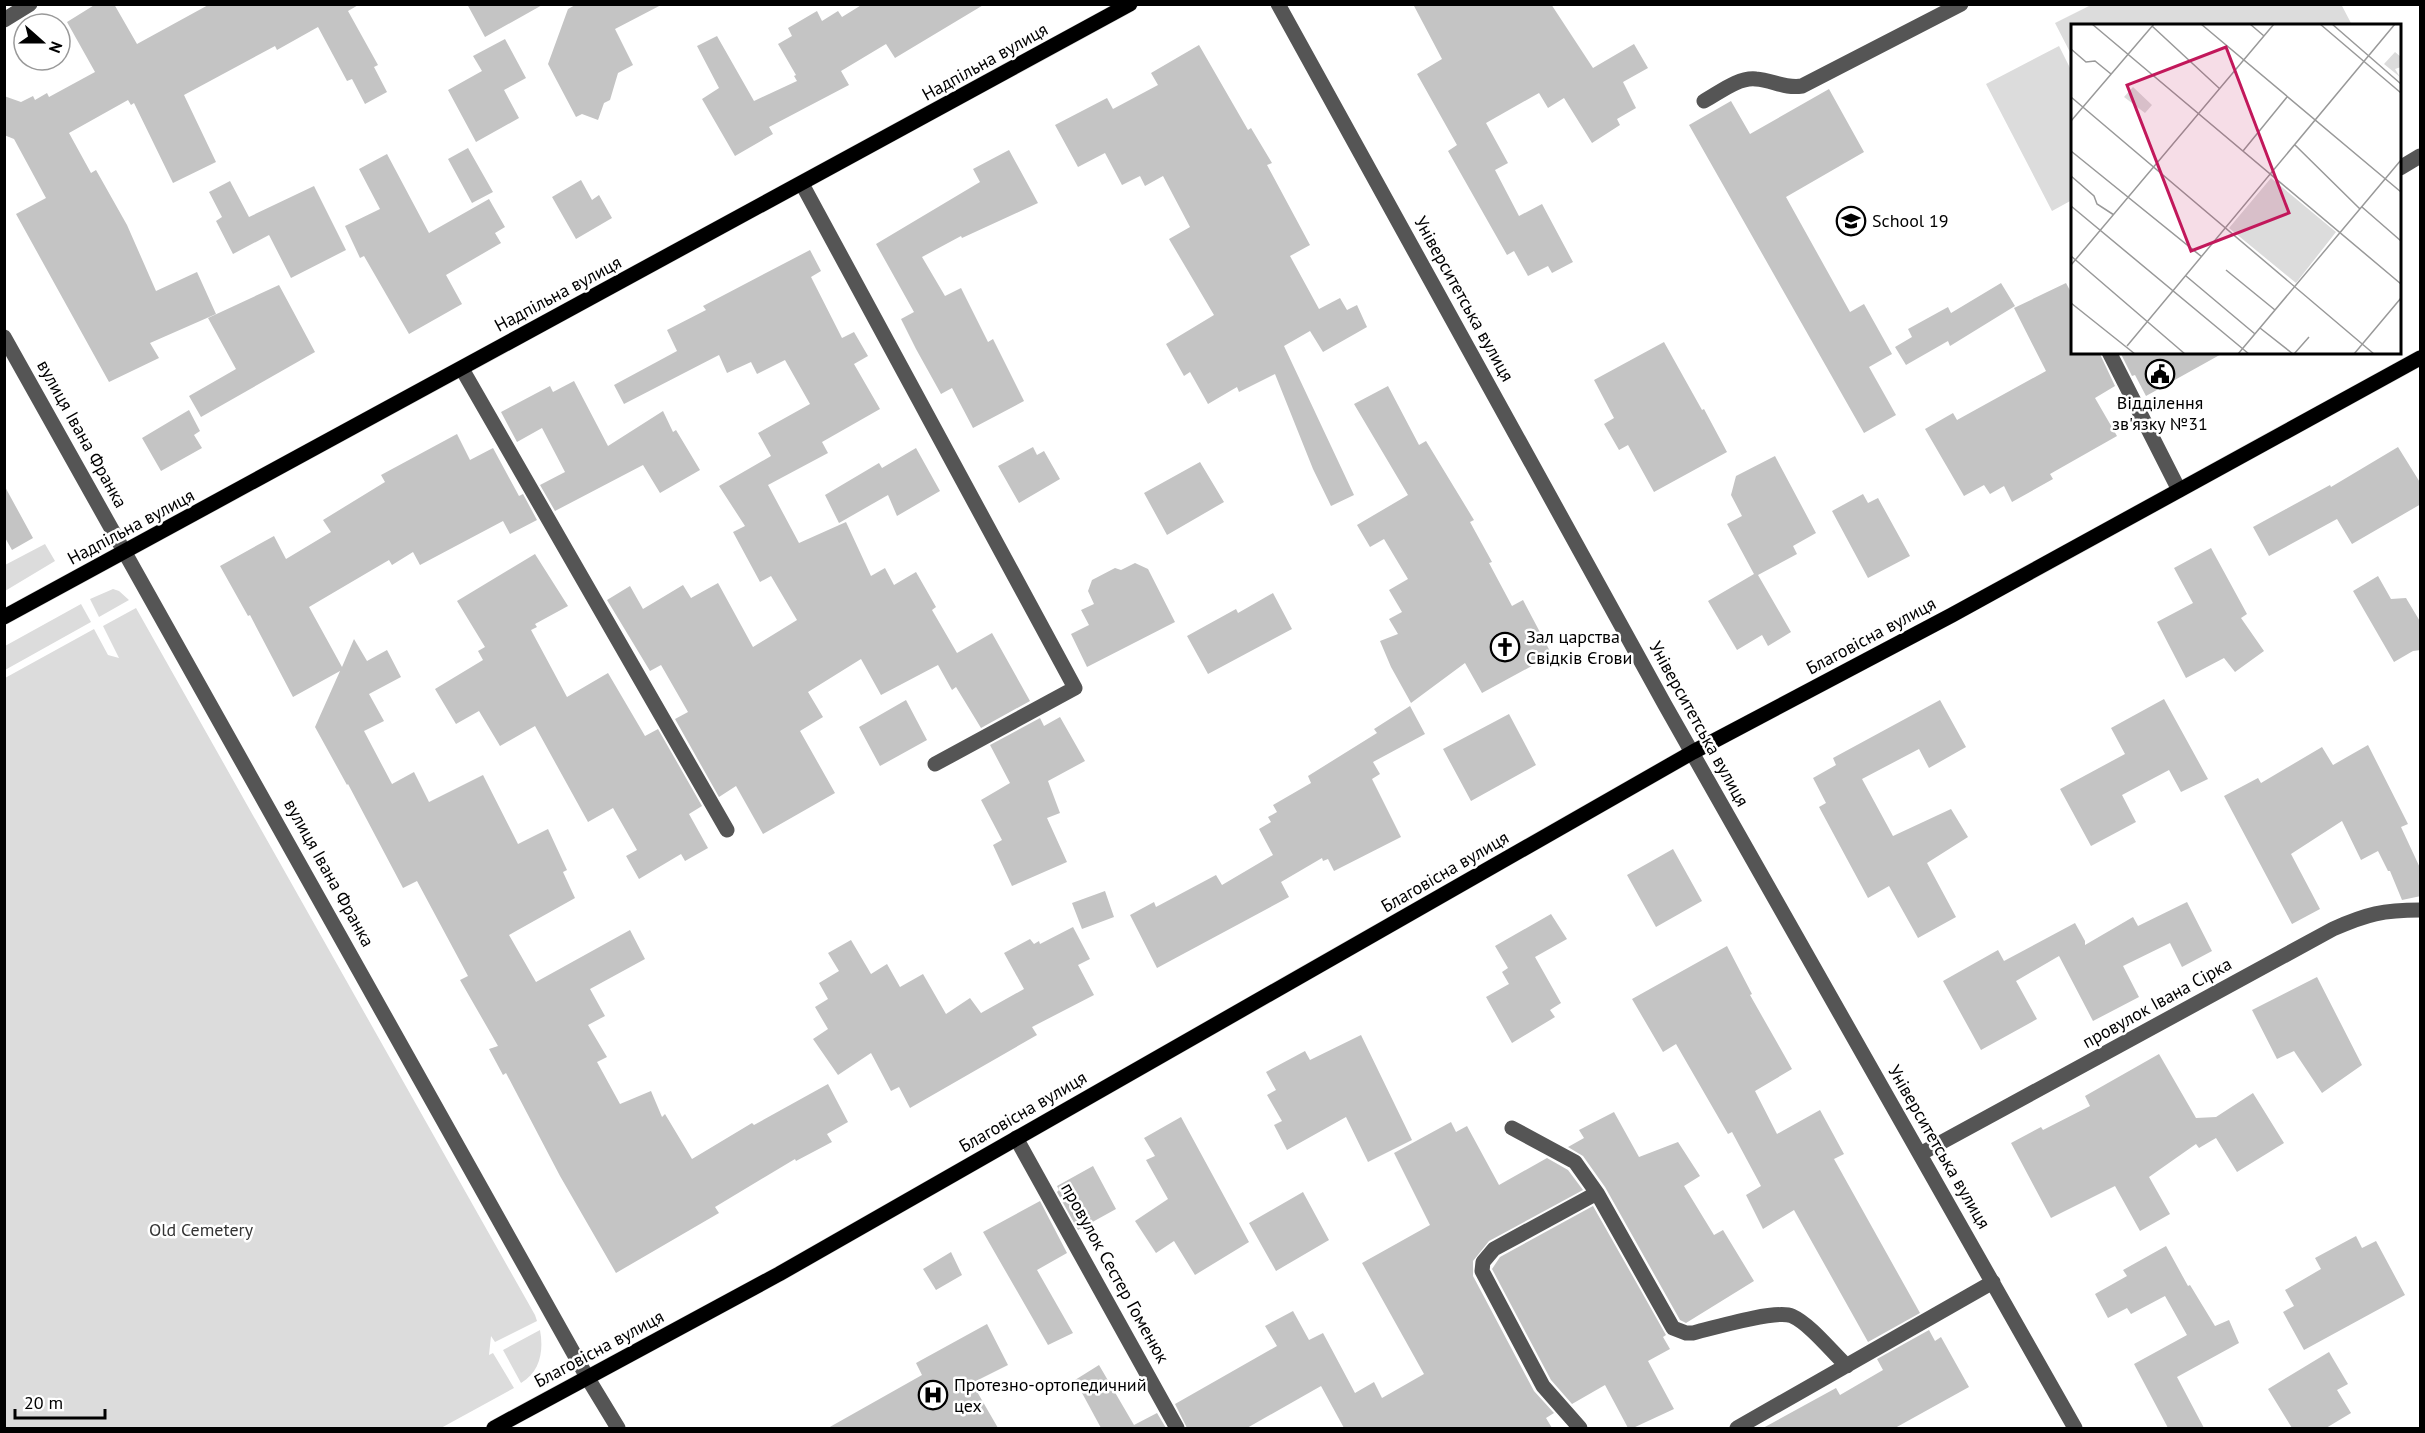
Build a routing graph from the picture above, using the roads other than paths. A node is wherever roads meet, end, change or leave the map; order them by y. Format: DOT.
graph roads {
  1 [pos="30,4"];
  2 [pos="1130,4"];
  3 [pos="1278,4"];
  4 [pos="1961,4"];
  5 [pos="4,20"];
  6 [pos="1704,101"];
  7 [pos="2421,156"];
  8 [pos="2401,167"];
  9 [pos="802,184"];
  10 [pos="4,337"];
  11 [pos="2110,354"];
  12 [pos="2421,358"];
  13 [pos="462,369"];
  14 [pos="2178,490"];
  15 [pos="125,552"];
  16 [pos="4,618"];
  17 [pos="1693,752"];
  18 [pos="935,764"];
  19 [pos="727,830"];
  20 [pos="2421,910"];
  21 [pos="1512,1128"];
  22 [pos="1016,1138"];
  23 [pos="1920,1154"];
  24 [pos="1597,1193"];
  25 [pos="1993,1282"];
  26 [pos="1847,1366"];
  27 [pos="587,1377"];
  28 [pos="494,1428"];
  29 [pos="618,1428"];
  30 [pos="1177,1428"];
  31 [pos="1580,1428"];
  32 [pos="1737,1428"];
  33 [pos="2075,1428"];
  1 -- 5 [label="street"];
  2 -- 9 [label="main road, Надпільна вулиця"];
  3 -- 17 [label="street, Університетська вулиця"];
  4 -- 6 [label="street"];
  7 -- 8 [label="street"];
  9 -- 13 [label="main road, Надпільна вулиця"];
  9 -- 18 [label="street"];
  10 -- 15 [label="street, вулиця Івана Франка"];
  11 -- 14 [label="street"];
  12 -- 14 [label="main road, Благовісна вулиця"];
  13 -- 15 [label="main road, Надпільна вулиця"];
  13 -- 19 [label="street"];
  14 -- 17 [label="main road, Благовісна вулиця"];
  15 -- 16 [label="main road, Надпільна вулиця"];
  15 -- 27 [label="street, вулиця Івана Франка"];
  17 -- 22 [label="main road, Благовісна вулиця"];
  17 -- 23 [label="street, Університетська вулиця"];
  20 -- 23 [label="street, провулок Івана Сірка"];
  21 -- 24 [label="street"];
  22 -- 27 [label="main road, Благовісна вулиця"];
  22 -- 30 [label="street, провулок Сестер Гоменюк"];
  23 -- 25 [label="street, Університетська вулиця"];
  24 -- 26 [label="street"];
  24 -- 31 [label="street"];
  25 -- 26 [label="street"];
  25 -- 33 [label="street, Університетська вулиця"];
  26 -- 32 [label="street"];
  27 -- 28 [label="main road, Благовісна вулиця"];
  27 -- 29 [label="street, вулиця Івана Франка"];
}
